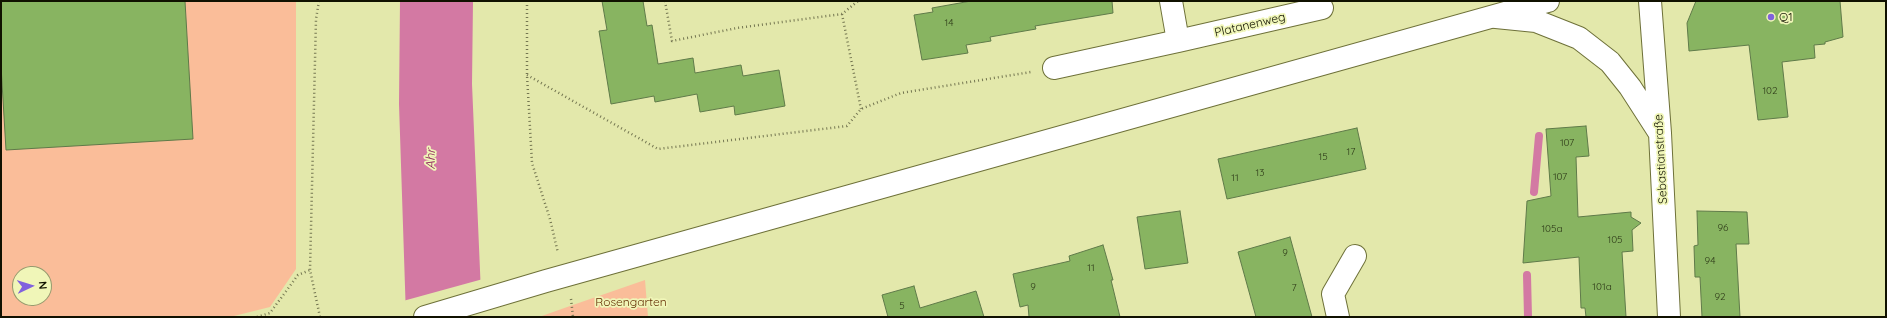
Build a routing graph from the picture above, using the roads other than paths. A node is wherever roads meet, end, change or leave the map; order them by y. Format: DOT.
graph roads {
  1 [pos="1171,1"];
  2 [pos="1548,1"];
  3 [pos="1650,1"];
  4 [pos="1322,8"];
  5 [pos="1496,17"];
  6 [pos="1178,41"];
  7 [pos="1054,68"];
  8 [pos="1660,133"];
  9 [pos="1355,256"];
  10 [pos="424,317"];
  11 [pos="1338,317"];
  12 [pos="1669,317"];
  1 -- 6 [label="main road"];
  2 -- 5 [label="main road"];
  3 -- 8 [label="main road, Sebastianstraße"];
  4 -- 6 [label="main road, Platanenweg"];
  5 -- 8 [label="main road"];
  5 -- 10 [label="main road"];
  6 -- 7 [label="main road, Platanenweg"];
  8 -- 12 [label="main road, Sebastianstraße"];
  9 -- 11 [label="main road"];
}
